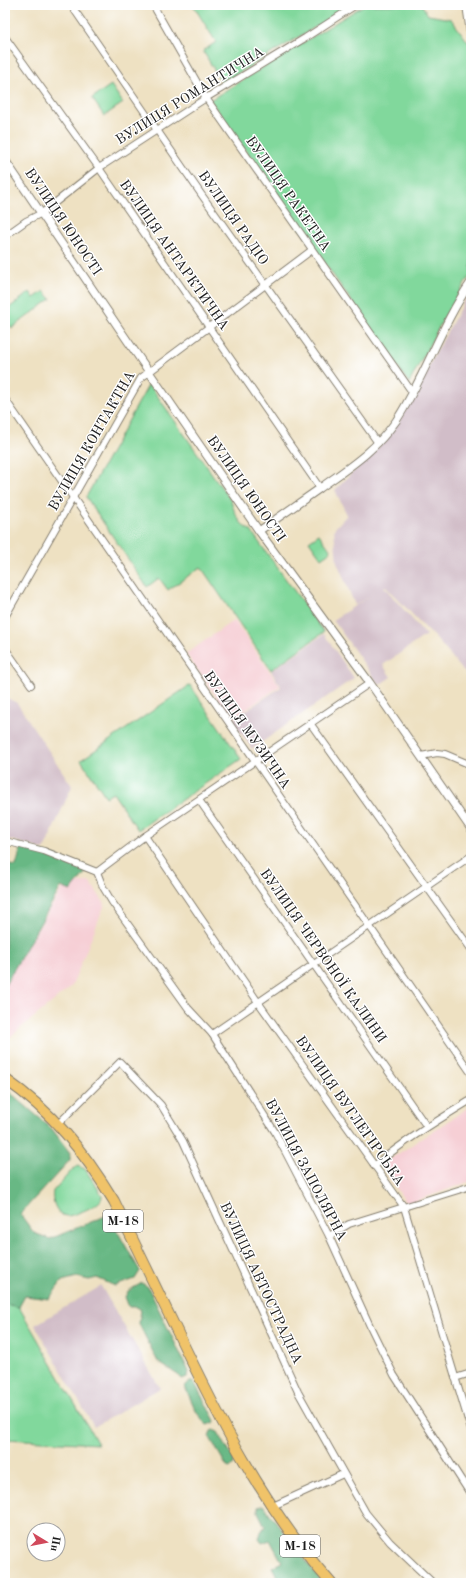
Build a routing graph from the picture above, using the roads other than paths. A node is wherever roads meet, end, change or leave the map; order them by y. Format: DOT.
graph roads {
  1 [pos="71,5"];
  2 [pos="153,5"];
  3 [pos="356,5"];
  4 [pos="466,5"];
  5 [pos="5,37"];
  6 [pos="471,40"];
  7 [pos="206,98"];
  8 [pos="157,130"];
  9 [pos="5,160"];
  10 [pos="99,168"];
  11 [pos="42,213"];
  12 [pos="5,236"];
  13 [pos="312,250"];
  14 [pos="471,282"];
  15 [pos="265,284"];
  16 [pos="209,327"];
  17 [pos="149,371"];
  18 [pos="412,392"];
  19 [pos="5,399"];
  20 [pos="378,443"];
  21 [pos="320,488"];
  22 [pos="73,496"];
  23 [pos="259,531"];
  24 [pos="5,617"];
  25 [pos="5,648"];
  26 [pos="370,683"];
  27 [pos="31,685"];
  28 [pos="310,723"];
  29 [pos="421,756"];
  30 [pos="254,762"];
  31 [pos="471,764"];
  32 [pos="199,800"];
  33 [pos="471,829"];
  34 [pos="145,836"];
  35 [pos="5,841"];
  36 [pos="471,856"];
  37 [pos="98,872"];
  38 [pos="426,887"];
  39 [pos="370,926"];
  40 [pos="471,949"];
  41 [pos="314,964"];
  42 [pos="258,1002"];
  43 [pos="212,1034"];
  44 [pos="471,1073"];
  45 [pos="5,1079"];
  46 [pos="471,1100"];
  47 [pos="58,1124"];
  48 [pos="427,1127"];
  49 [pos="374,1166"];
  50 [pos="471,1186"];
  51 [pos="404,1207"];
  52 [pos="329,1236"];
  53 [pos="471,1373"];
  54 [pos="455,1378"];
  55 [pos="471,1430"];
  56 [pos="343,1474"];
  57 [pos="471,1495"];
  58 [pos="273,1506"];
  59 [pos="331,1583"];
  60 [pos="433,1583"];
  1 -- 8 [label="street, ВУЛИЦЯ РАДІО"];
  2 -- 7 [label="street, ВУЛИЦЯ РАКЕТНА"];
  3 -- 7 [label="street, ВУЛИЦЯ РОМАНТИЧНА"];
  4 -- 6 [label="street"];
  5 -- 10 [label="street, ВУЛИЦЯ АНТАРКТИЧНА"];
  7 -- 8 [label="street, ВУЛИЦЯ РОМАНТИЧНА"];
  7 -- 13 [label="street, ВУЛИЦЯ РАКЕТНА"];
  8 -- 10 [label="street, ВУЛИЦЯ РОМАНТИЧНА"];
  8 -- 15 [label="street, ВУЛИЦЯ РАДІО"];
  9 -- 11 [label="street, ВУЛИЦЯ ЮНОСТІ"];
  10 -- 11 [label="street, ВУЛИЦЯ РОМАНТИЧНА"];
  10 -- 16 [label="street, ВУЛИЦЯ АНТАРКТИЧНА"];
  11 -- 12 [label="street, ВУЛИЦЯ РОМАНТИЧНА"];
  11 -- 17 [label="street, ВУЛИЦЯ ЮНОСТІ"];
  13 -- 15 [label="street, ВУЛИЦЯ КОНТАКТНА"];
  13 -- 18 [label="street, ВУЛИЦЯ РАКЕТНА"];
  14 -- 18 [label="street"];
  15 -- 16 [label="street, ВУЛИЦЯ КОНТАКТНА"];
  15 -- 20 [label="street, ВУЛИЦЯ РАДІО"];
  16 -- 17 [label="street, ВУЛИЦЯ КОНТАКТНА"];
  16 -- 21 [label="street, ВУЛИЦЯ АНТАРКТИЧНА"];
  17 -- 22 [label="street, ВУЛИЦЯ КОНТАКТНА"];
  17 -- 23 [label="street, ВУЛИЦЯ ЮНОСТІ"];
  18 -- 20 [label="street"];
  19 -- 22 [label="street, ВУЛИЦЯ МУЗИЧНА"];
  20 -- 21 [label="street"];
  21 -- 23 [label="street"];
  22 -- 24 [label="street, ВУЛИЦЯ КОНТАКТНА"];
  22 -- 30 [label="street, ВУЛИЦЯ МУЗИЧНА"];
  23 -- 26 [label="street, ВУЛИЦЯ ЮНОСТІ"];
  25 -- 27 [label="street"];
  26 -- 28 [label="street"];
  26 -- 29 [label="street, ВУЛИЦЯ ЮНОСТІ"];
  28 -- 30 [label="street"];
  28 -- 38 [label="street"];
  29 -- 31 [label="street"];
  29 -- 33 [label="street, ВУЛИЦЯ ЮНОСТІ"];
  30 -- 32 [label="street"];
  30 -- 39 [label="street, ВУЛИЦЯ МУЗИЧНА"];
  32 -- 34 [label="street"];
  32 -- 41 [label="street, ВУЛИЦЯ ЧЕРВОНОЇ КАЛИНИ"];
  34 -- 37 [label="street"];
  34 -- 42 [label="street, ВУЛИЦЯ ВУГЛЕГІРСЬКА"];
  35 -- 37 [label="street"];
  36 -- 38 [label="street"];
  37 -- 43 [label="street, ВУЛИЦЯ ЗАПОЛЯРНА"];
  38 -- 39 [label="street"];
  38 -- 40 [label="street"];
  39 -- 41 [label="street"];
  39 -- 44 [label="street, ВУЛИЦЯ МУЗИЧНА"];
  41 -- 42 [label="street"];
  41 -- 48 [label="street, ВУЛИЦЯ ЧЕРВОНОЇ КАЛИНИ"];
  42 -- 43 [label="street"];
  42 -- 49 [label="street, ВУЛИЦЯ ВУГЛЕГІРСЬКА"];
  43 -- 52 [label="street, ВУЛИЦЯ ЗАПОЛЯРНА"];
  45 -- 47 [label="highway, М-18"];
  46 -- 48 [label="street"];
  47 -- 56 [label="street, ВУЛИЦЯ АВТОСТРАДНА"];
  47 -- 58 [label="highway, М-18"];
  48 -- 49 [label="street"];
  49 -- 51 [label="street, ВУЛИЦЯ ВУГЛЕГІРСЬКА"];
  50 -- 51 [label="street"];
  51 -- 52 [label="street"];
  51 -- 54 [label="street, ВУЛИЦЯ ВУГЛЕГІРСЬКА"];
  52 -- 57 [label="street, ВУЛИЦЯ ЗАПОЛЯРНА"];
  53 -- 54 [label="street"];
  54 -- 55 [label="street, ВУЛИЦЯ ВУГЛЕГІРСЬКА"];
  56 -- 58 [label="street"];
  56 -- 60 [label="street, ВУЛИЦЯ АВТОСТРАДНА"];
  58 -- 59 [label="highway, М-18"];
}
